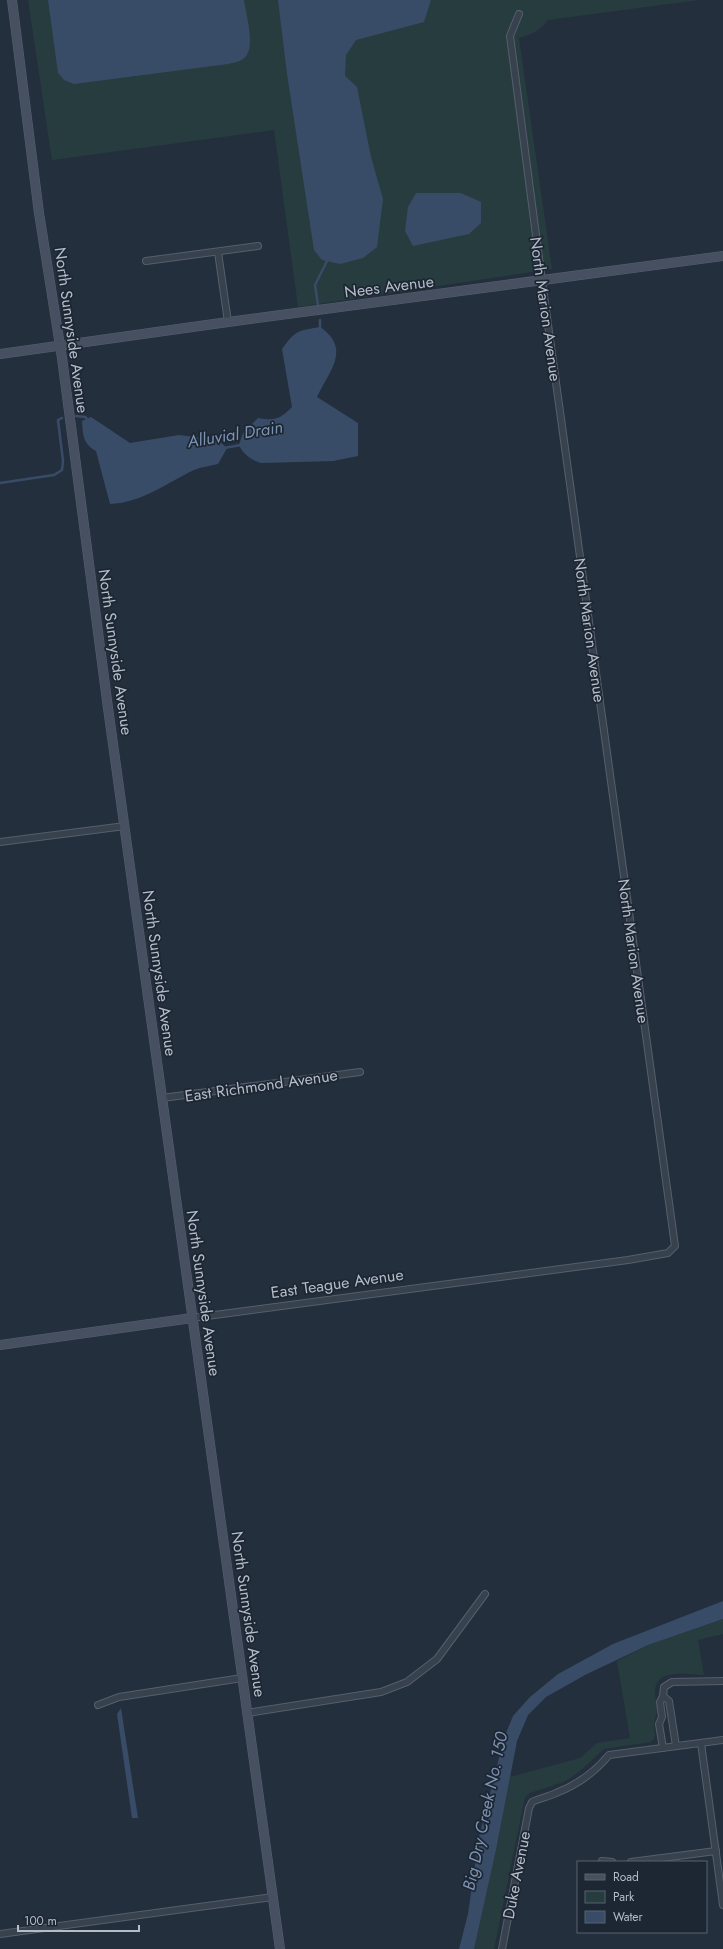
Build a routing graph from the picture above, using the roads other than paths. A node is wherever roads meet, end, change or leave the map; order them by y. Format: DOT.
graph roads {
  1 [pos="12,0"];
  2 [pos="519,14"];
  3 [pos="258,246"];
  4 [pos="218,252"];
  5 [pos="723,256"];
  6 [pos="146,261"];
  7 [pos="542,281"];
  8 [pos="228,322"];
  9 [pos="60,346"];
  10 [pos="0,354"];
  11 [pos="125,826"];
  12 [pos="0,842"];
  13 [pos="360,1072"];
  14 [pos="162,1098"];
  15 [pos="675,1246"];
  16 [pos="192,1318"];
  17 [pos="0,1345"];
  18 [pos="485,1594"];
  19 [pos="242,1678"];
  20 [pos="723,1681"];
  21 [pos="663,1696"];
  22 [pos="98,1705"];
  23 [pos="247,1713"];
  24 [pos="671,1716"];
  25 [pos="662,1717"];
  26 [pos="723,1740"];
  27 [pos="701,1743"];
  28 [pos="676,1746"];
  29 [pos="663,1748"];
  30 [pos="716,1851"];
  31 [pos="639,1861"];
  32 [pos="273,1897"];
  33 [pos="723,1905"];
  34 [pos="0,1934"];
  35 [pos="280,1949"];
  36 [pos="502,1949"];
  1 -- 9 [label="main road, North Sunnyside Avenue"];
  2 -- 7 [label="street, North Marion Avenue"];
  3 -- 4 [label="street"];
  4 -- 6 [label="street"];
  4 -- 8 [label="street"];
  5 -- 7 [label="main road, Nees Avenue"];
  7 -- 8 [label="main road, Nees Avenue"];
  7 -- 15 [label="street, North Marion Avenue"];
  8 -- 9 [label="main road, Nees Avenue"];
  9 -- 10 [label="main road, Nees Avenue"];
  9 -- 11 [label="main road, North Sunnyside Avenue"];
  11 -- 12 [label="street"];
  11 -- 14 [label="main road, North Sunnyside Avenue"];
  13 -- 14 [label="street, East Richmond Avenue"];
  14 -- 16 [label="main road, North Sunnyside Avenue"];
  15 -- 16 [label="street, East Teague Avenue"];
  16 -- 17 [label="main road, East Teague Avenue"];
  16 -- 19 [label="main road, North Sunnyside Avenue"];
  18 -- 23 [label="street"];
  19 -- 22 [label="street"];
  19 -- 23 [label="main road, North Sunnyside Avenue"];
  20 -- 21 [label="street"];
  21 -- 24 [label="street"];
  21 -- 25 [label="street"];
  23 -- 32 [label="main road, North Sunnyside Avenue"];
  24 -- 25 [label="street"];
  24 -- 28 [label="street"];
  25 -- 29 [label="street"];
  26 -- 27 [label="street"];
  27 -- 28 [label="street"];
  27 -- 30 [label="street"];
  28 -- 29 [label="street"];
  29 -- 36 [label="street, Duke Avenue"];
  30 -- 31 [label="street"];
  30 -- 33 [label="street"];
  32 -- 34 [label="street"];
  32 -- 35 [label="main road, North Sunnyside Avenue"];
}
